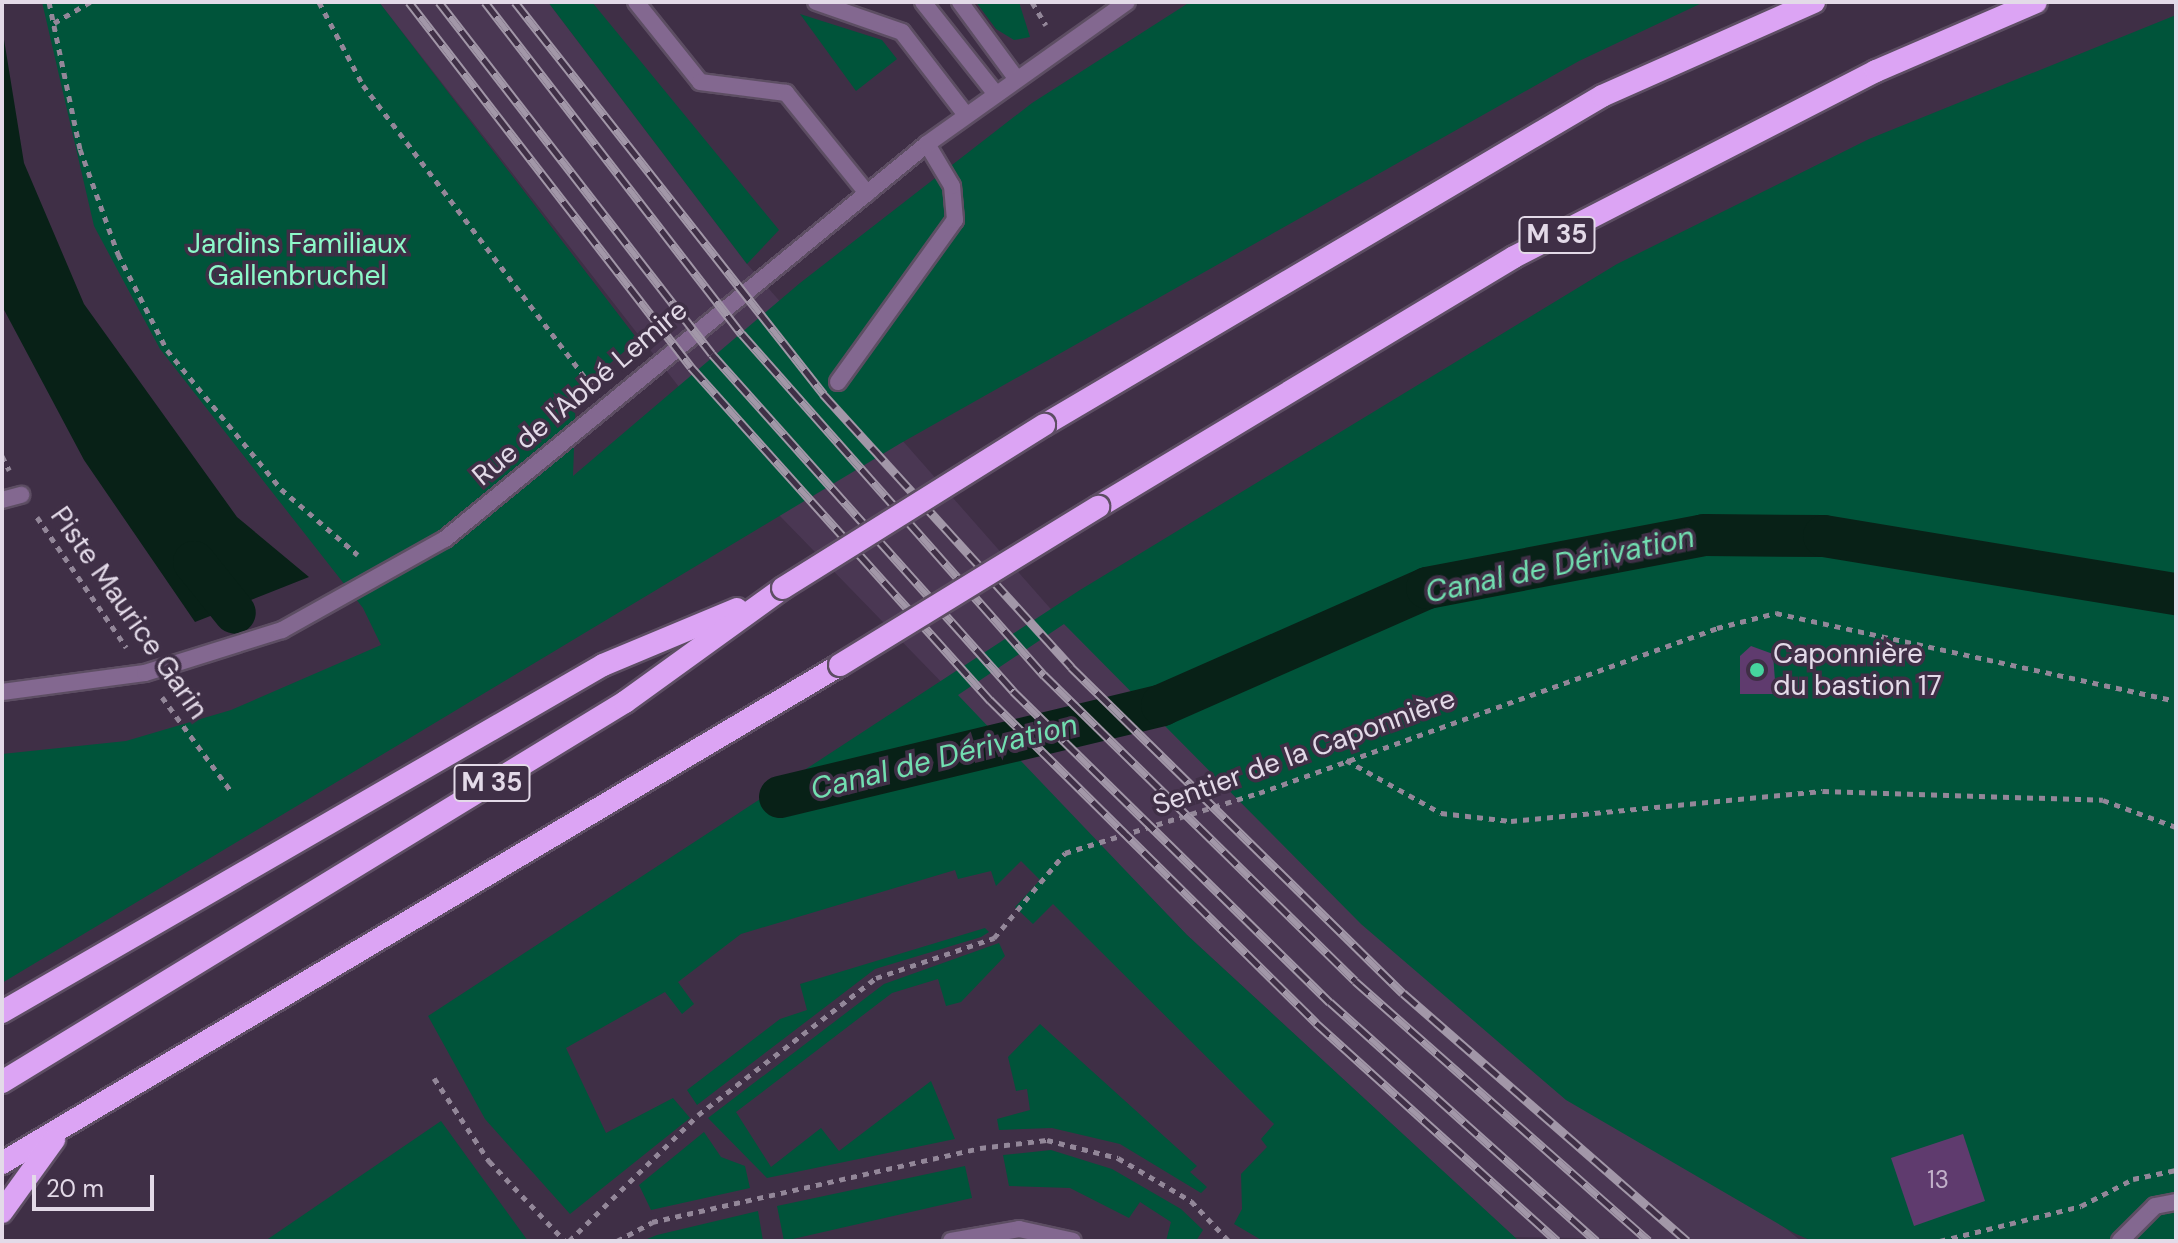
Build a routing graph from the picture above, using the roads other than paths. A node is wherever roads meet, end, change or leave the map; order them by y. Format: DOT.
graph roads {
  1 [pos="636,2"];
  2 [pos="816,2"];
  3 [pos="923,2"];
  4 [pos="960,2"];
  5 [pos="1127,2"];
  6 [pos="1814,2"];
  7 [pos="2036,2"];
  8 [pos="1016,78"];
  9 [pos="995,93"];
  10 [pos="966,115"];
  11 [pos="927,144"];
  12 [pos="867,193"];
  13 [pos="838,382"];
  14 [pos="21,495"];
  15 [pos="2,500"];
  16 [pos="777,592"];
  17 [pos="2,692"];
  18 [pos="2,1012"];
  19 [pos="2,1082"];
  20 [pos="57,1136"];
  21 [pos="2,1163"];
  22 [pos="2176,1202"];
  23 [pos="2,1212"];
  24 [pos="951,1241"];
  25 [pos="1073,1241"];
  26 [pos="2120,1241"];
  1 -- 12 [label="street"];
  2 -- 10 [label="street"];
  3 -- 9 [label="street"];
  4 -- 8 [label="street"];
  5 -- 8 [label="street, Rue de l'Abbé Lemire"];
  6 -- 16 [label="highway, M 35, bridge"];
  7 -- 20 [label="highway, M 35, bridge"];
  8 -- 9 [label="street, Rue de l'Abbé Lemire"];
  9 -- 10 [label="street, Rue de l'Abbé Lemire"];
  10 -- 11 [label="street, Rue de l'Abbé Lemire"];
  11 -- 12 [label="street, Rue de l'Abbé Lemire"];
  11 -- 13 [label="street"];
  12 -- 17 [label="street, Rue de l'Abbé Lemire"];
  14 -- 15 [label="street"];
  16 -- 18 [label="highway"];
  16 -- 19 [label="highway, M 35"];
  20 -- 21 [label="highway, M 35"];
  20 -- 23 [label="highway"];
  22 -- 26 [label="street"];
  24 -- 25 [label="street"];
}
